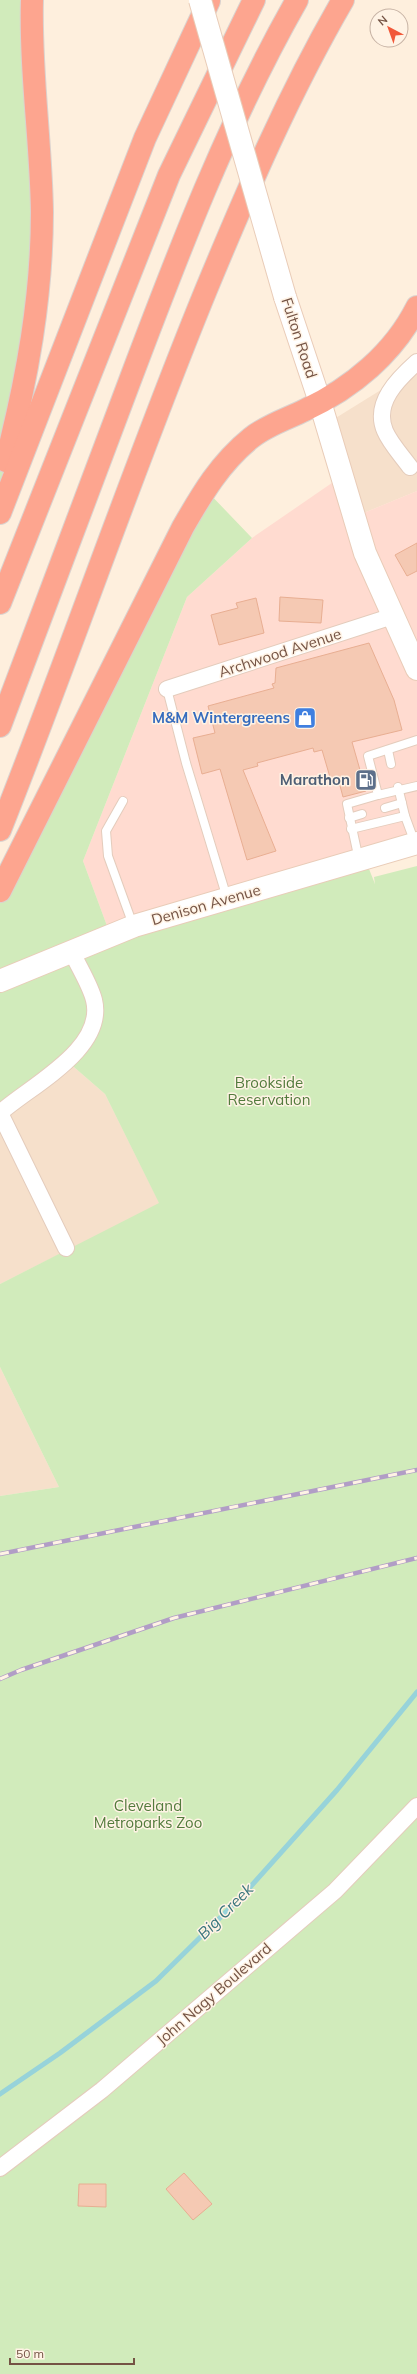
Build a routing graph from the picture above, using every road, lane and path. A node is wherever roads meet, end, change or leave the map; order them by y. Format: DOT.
graph roads {
  1 [pos="32,0"];
  2 [pos="200,0"];
  3 [pos="210,0"];
  4 [pos="254,0"];
  5 [pos="297,0"];
  6 [pos="343,0"];
  7 [pos="417,307"];
  8 [pos="417,362"];
  9 [pos="320,402"];
  10 [pos="410,467"];
  11 [pos="0,484"];
  12 [pos="0,513"];
  13 [pos="0,603"];
  14 [pos="393,616"];
  15 [pos="411,638"];
  16 [pos="417,669"];
  17 [pos="167,689"];
  18 [pos="0,726"];
  19 [pos="417,740"];
  20 [pos="388,750"];
  21 [pos="392,764"];
  22 [pos="417,786"];
  23 [pos="398,789"];
  24 [pos="378,795"];
  25 [pos="123,800"];
  26 [pos="402,803"];
  27 [pos="385,808"];
  28 [pos="362,814"];
  29 [pos="405,816"];
  30 [pos="350,818"];
  31 [pos="352,829"];
  32 [pos="0,830"];
  33 [pos="416,844"];
  34 [pos="359,861"];
  35 [pos="0,891"];
  36 [pos="228,899"];
  37 [pos="134,926"];
  38 [pos="71,950"];
  39 [pos="0,981"];
  40 [pos="0,1113"];
  41 [pos="66,1248"];
  42 [pos="417,1806"];
  43 [pos="0,2168"];
  1 -- 11 [label="highway"];
  2 -- 9 [label="main road, Fulton Road, bridge"];
  3 -- 12 [label="highway"];
  4 -- 13 [label="highway"];
  5 -- 18 [label="highway"];
  6 -- 32 [label="highway"];
  7 -- 9 [label="highway"];
  8 -- 10 [label="street"];
  9 -- 14 [label="main road, Fulton Road"];
  9 -- 35 [label="highway"];
  14 -- 15 [label="main road, Fulton Road"];
  14 -- 17 [label="street, Archwood Avenue"];
  15 -- 16 [label="main road, Fulton Road"];
  17 -- 36 [label="lane"];
  19 -- 20 [label="lane"];
  20 -- 21 [label="lane"];
  20 -- 24 [label="lane"];
  22 -- 23 [label="lane"];
  23 -- 24 [label="lane"];
  23 -- 26 [label="lane"];
  24 -- 30 [label="lane"];
  25 -- 37 [label="lane"];
  26 -- 27 [label="lane"];
  26 -- 29 [label="lane"];
  28 -- 30 [label="lane"];
  29 -- 31 [label="lane"];
  29 -- 33 [label="lane"];
  30 -- 31 [label="lane"];
  31 -- 34 [label="lane"];
  33 -- 34 [label="main road, Denison Avenue"];
  34 -- 36 [label="main road, Denison Avenue"];
  36 -- 37 [label="main road, Denison Avenue"];
  37 -- 38 [label="main road, Denison Avenue"];
  38 -- 39 [label="main road, Denison Avenue"];
  38 -- 40 [label="street"];
  40 -- 41 [label="street"];
  42 -- 43 [label="street, John Nagy Boulevard"];
}
